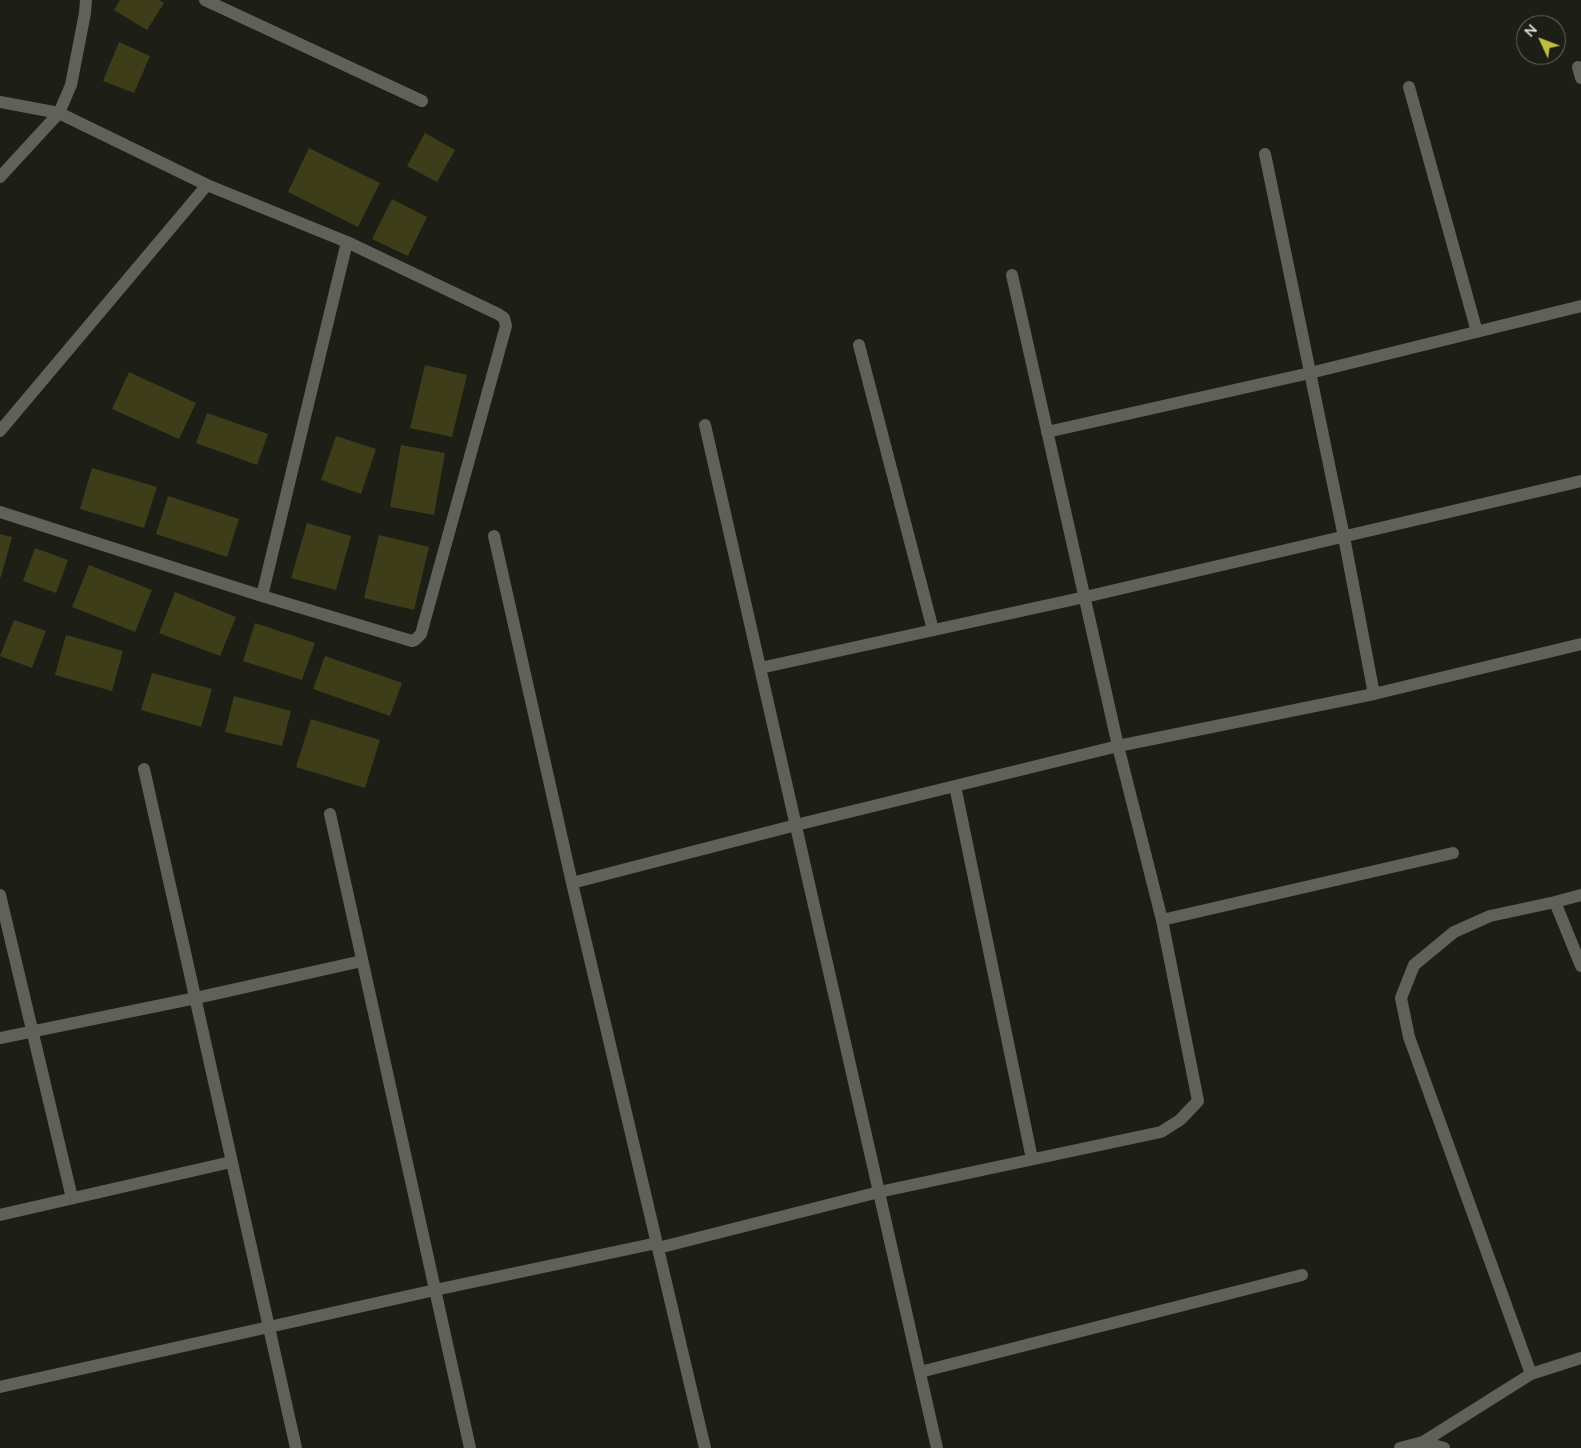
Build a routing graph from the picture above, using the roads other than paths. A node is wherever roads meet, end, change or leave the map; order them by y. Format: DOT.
graph roads {
  1 [pos="86,0"];
  2 [pos="205,0"];
  3 [pos="1410,87"];
  4 [pos="422,101"];
  5 [pos="0,102"];
  6 [pos="59,114"];
  7 [pos="1264,154"];
  8 [pos="0,177"];
  9 [pos="206,185"];
  10 [pos="347,242"];
  11 [pos="1012,275"];
  12 [pos="1581,306"];
  13 [pos="1477,332"];
  14 [pos="859,345"];
  15 [pos="1310,372"];
  16 [pos="705,424"];
  17 [pos="0,431"];
  18 [pos="1047,432"];
  19 [pos="1581,481"];
  20 [pos="0,512"];
  21 [pos="494,536"];
  22 [pos="1344,537"];
  23 [pos="262,596"];
  24 [pos="1084,597"];
  25 [pos="933,630"];
  26 [pos="1581,644"];
  27 [pos="760,668"];
  28 [pos="1374,694"];
  29 [pos="1118,746"];
  30 [pos="144,769"];
  31 [pos="955,786"];
  32 [pos="330,814"];
  33 [pos="796,825"];
  34 [pos="1453,853"];
  35 [pos="572,883"];
  36 [pos="0,895"];
  37 [pos="1581,895"];
  38 [pos="1556,902"];
  39 [pos="1162,920"];
  40 [pos="362,961"];
  41 [pos="1581,966"];
  42 [pos="196,998"];
  43 [pos="32,1031"];
  44 [pos="0,1038"];
  45 [pos="1032,1159"];
  46 [pos="231,1162"];
  47 [pos="879,1192"];
  48 [pos="72,1198"];
  49 [pos="0,1214"];
  50 [pos="657,1245"];
  51 [pos="1302,1275"];
  52 [pos="435,1290"];
  53 [pos="267,1327"];
  54 [pos="1581,1358"];
  55 [pos="920,1372"];
  56 [pos="1531,1374"];
  57 [pos="0,1387"];
  58 [pos="1422,1442"];
  59 [pos="296,1448"];
  60 [pos="470,1448"];
  61 [pos="704,1448"];
  62 [pos="937,1448"];
  63 [pos="1400,1448"];
  64 [pos="1444,1448"];
  1 -- 6 [label="street"];
  2 -- 4 [label="street"];
  3 -- 13 [label="street"];
  5 -- 6 [label="street"];
  6 -- 8 [label="street"];
  6 -- 9 [label="street"];
  7 -- 15 [label="street"];
  9 -- 10 [label="street"];
  9 -- 17 [label="street"];
  10 -- 23 [label="street"];
  10 -- 23 [label="street"];
  11 -- 18 [label="street"];
  12 -- 13 [label="street"];
  13 -- 15 [label="street"];
  14 -- 25 [label="street"];
  15 -- 18 [label="street"];
  15 -- 22 [label="street"];
  16 -- 27 [label="street"];
  18 -- 24 [label="street"];
  19 -- 22 [label="street"];
  20 -- 23 [label="street"];
  21 -- 35 [label="street"];
  22 -- 24 [label="street"];
  22 -- 28 [label="street"];
  24 -- 25 [label="street"];
  24 -- 29 [label="street"];
  25 -- 27 [label="street"];
  26 -- 28 [label="street"];
  27 -- 33 [label="street"];
  28 -- 29 [label="street"];
  29 -- 31 [label="street"];
  29 -- 39 [label="street"];
  30 -- 42 [label="street"];
  31 -- 33 [label="street"];
  31 -- 45 [label="street"];
  32 -- 40 [label="street"];
  33 -- 35 [label="street"];
  33 -- 47 [label="street"];
  34 -- 39 [label="street"];
  35 -- 50 [label="street"];
  36 -- 43 [label="street"];
  37 -- 38 [label="street"];
  38 -- 41 [label="street"];
  38 -- 56 [label="street"];
  39 -- 45 [label="street"];
  40 -- 42 [label="street"];
  40 -- 52 [label="street"];
  42 -- 43 [label="street"];
  42 -- 46 [label="street"];
  43 -- 44 [label="street"];
  43 -- 48 [label="street"];
  45 -- 47 [label="street"];
  46 -- 48 [label="street"];
  46 -- 53 [label="street"];
  47 -- 50 [label="street"];
  47 -- 55 [label="street"];
  48 -- 49 [label="street"];
  50 -- 52 [label="street"];
  50 -- 61 [label="street"];
  51 -- 55 [label="street"];
  52 -- 53 [label="street"];
  52 -- 60 [label="street"];
  53 -- 57 [label="street"];
  53 -- 59 [label="street"];
  54 -- 56 [label="street"];
  55 -- 62 [label="street"];
  56 -- 58 [label="street"];
  58 -- 63 [label="street"];
  58 -- 64 [label="street"];
}
